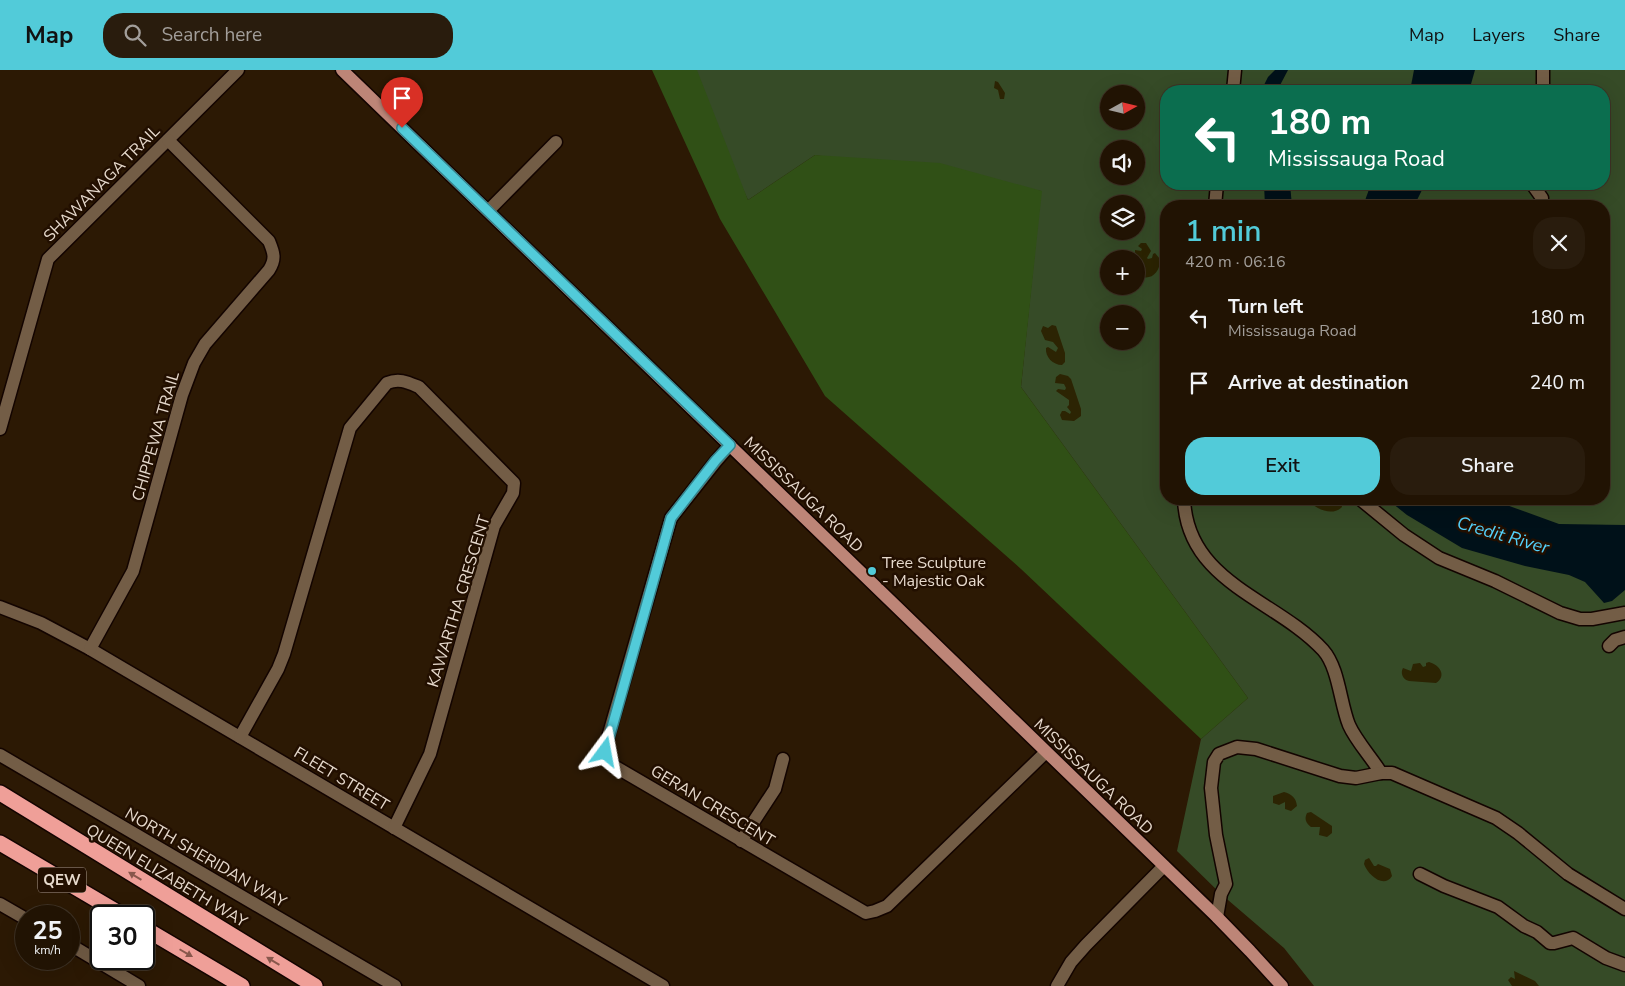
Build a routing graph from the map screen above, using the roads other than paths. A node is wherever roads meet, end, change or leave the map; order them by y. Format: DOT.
graph roads {
  1 [pos="238,70"];
  2 [pos="342,70"];
  3 [pos="1235,70"];
  4 [pos="1543,70"];
  5 [pos="1234,85"];
  6 [pos="1543,85"];
  7 [pos="168,140"];
  8 [pos="556,142"];
  9 [pos="1536,190"];
  10 [pos="1542,198"];
  11 [pos="488,211"];
  12 [pos="0,429"];
  13 [pos="730,445"];
  14 [pos="1184,505"];
  15 [pos="1367,505"];
  16 [pos="0,607"];
  17 [pos="1625,613"];
  18 [pos="1625,637"];
  19 [pos="1609,646"];
  20 [pos="90,649"];
  21 [pos="240,737"];
  22 [pos="1046,752"];
  23 [pos="0,755"];
  24 [pos="783,759"];
  25 [pos="1381,772"];
  26 [pos="0,793"];
  27 [pos="394,828"];
  28 [pos="741,841"];
  29 [pos="0,843"];
  30 [pos="1164,866"];
  31 [pos="1420,874"];
  32 [pos="0,904"];
  33 [pos="105,905"];
  34 [pos="1625,909"];
  35 [pos="15,913"];
  36 [pos="1217,917"];
  37 [pos="155,935"];
  38 [pos="80,951"];
  39 [pos="1625,965"];
  40 [pos="139,986"];
  41 [pos="242,986"];
  42 [pos="315,986"];
  43 [pos="395,986"];
  44 [pos="663,986"];
  45 [pos="1057,986"];
  46 [pos="1282,986"];
  1 -- 7 [label="street, SHAWANAGA TRAIL"];
  2 -- 11 [label="main road, MISSISSAUGA ROAD"];
  3 -- 5 [label="street"];
  4 -- 6 [label="street"];
  7 -- 12 [label="street, SHAWANAGA TRAIL"];
  7 -- 20 [label="street, CHIPPEWA TRAIL"];
  8 -- 11 [label="street"];
  9 -- 10 [label="street"];
  11 -- 13 [label="main road, MISSISSAUGA ROAD"];
  13 -- 22 [label="main road, MISSISSAUGA ROAD"];
  13 -- 28 [label="street, GERAN CRESCENT"];
  14 -- 25 [label="street"];
  15 -- 17 [label="street"];
  16 -- 20 [label="street, FLEET STREET"];
  18 -- 19 [label="street"];
  20 -- 21 [label="street, FLEET STREET"];
  21 -- 27 [label="street, FLEET STREET"];
  21 -- 27 [label="street, KAWARTHA CRESCENT"];
  22 -- 28 [label="street, GERAN CRESCENT"];
  22 -- 30 [label="main road, MISSISSAUGA ROAD"];
  23 -- 43 [label="street, NORTH SHERIDAN WAY"];
  24 -- 28 [label="street"];
  25 -- 34 [label="street"];
  25 -- 36 [label="street"];
  42 -- 26 [label="highway, QUEEN ELIZABETH WAY / QEW, one-way"];
  27 -- 44 [label="street, FLEET STREET"];
  29 -- 33 [label="highway, QEW"];
  30 -- 36 [label="main road, MISSISSAUGA ROAD"];
  30 -- 45 [label="street"];
  31 -- 39 [label="street"];
  32 -- 35 [label="street"];
  36 -- 46 [label="main road, MISSISSAUGA ROAD"];
  37 -- 41 [label="highway, one-way"];
  38 -- 40 [label="street"];
}
